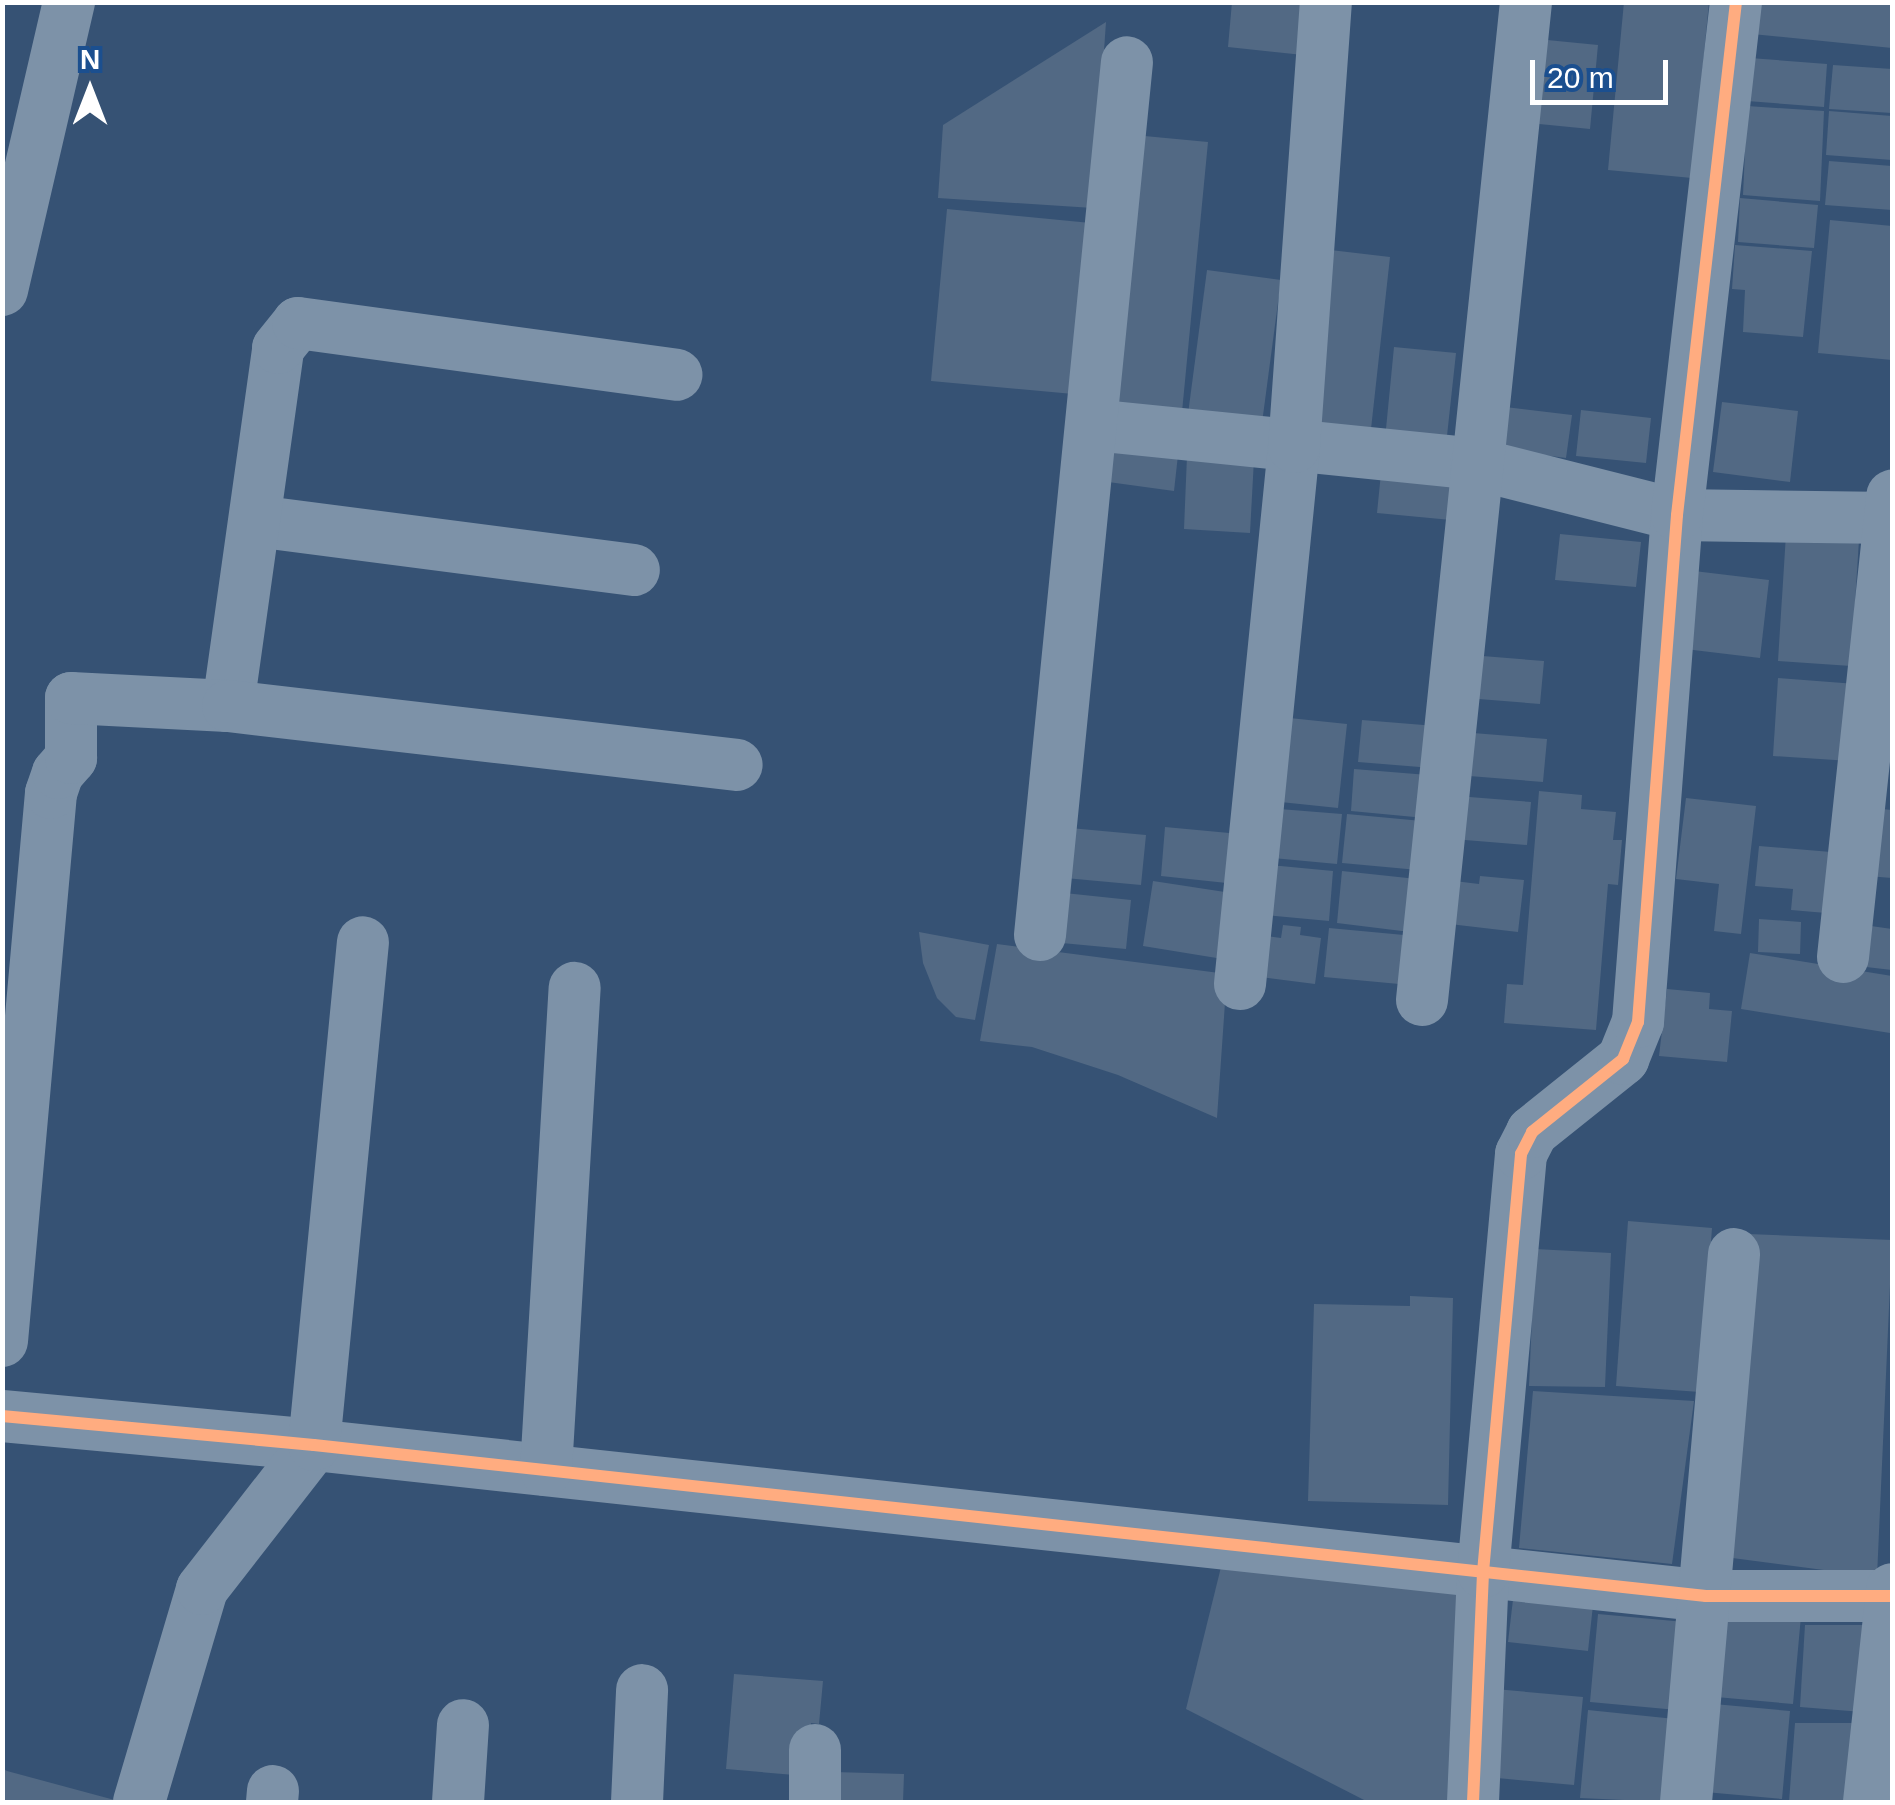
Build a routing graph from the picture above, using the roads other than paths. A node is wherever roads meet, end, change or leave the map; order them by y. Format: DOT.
graph roads {
  1 [pos="69,2"];
  2 [pos="1326,2"];
  3 [pos="1526,2"];
  4 [pos="1736,2"];
  5 [pos="1127,62"];
  6 [pos="11,213"];
  7 [pos="2,290"];
  8 [pos="676,375"];
  9 [pos="1094,425"];
  10 [pos="1294,447"];
  11 [pos="1476,464"];
  12 [pos="1892,510"];
  13 [pos="1677,515"];
  14 [pos="256,520"];
  15 [pos="634,570"];
  16 [pos="228,706"];
  17 [pos="737,766"];
  18 [pos="1040,934"];
  19 [pos="363,942"];
  20 [pos="1843,957"];
  21 [pos="1240,984"];
  22 [pos="575,988"];
  23 [pos="1422,1000"];
  24 [pos="1734,1254"];
  25 [pos="2,1341"];
  26 [pos="2,1416"];
  27 [pos="314,1445"];
  28 [pos="546,1470"];
  29 [pos="1483,1572"];
  30 [pos="1892,1593"];
  31 [pos="1706,1596"];
  32 [pos="642,1690"];
  33 [pos="463,1725"];
  34 [pos="815,1750"];
  35 [pos="140,1802"];
  36 [pos="458,1802"];
  37 [pos="637,1802"];
  38 [pos="815,1802"];
  39 [pos="1473,1802"];
  40 [pos="1686,1802"];
  41 [pos="1869,1802"];
  1 -- 6 [label="street"];
  2 -- 10 [label="street"];
  3 -- 11 [label="street"];
  4 -- 13 [label="street"];
  5 -- 9 [label="street"];
  6 -- 7 [label="street"];
  8 -- 14 [label="street"];
  9 -- 10 [label="street"];
  9 -- 18 [label="street"];
  10 -- 11 [label="street"];
  10 -- 21 [label="street"];
  11 -- 13 [label="street"];
  11 -- 23 [label="street"];
  12 -- 13 [label="street"];
  12 -- 20 [label="street"];
  13 -- 29 [label="street"];
  14 -- 15 [label="street"];
  14 -- 16 [label="street"];
  16 -- 17 [label="street"];
  16 -- 25 [label="street"];
  19 -- 27 [label="street"];
  22 -- 28 [label="street"];
  24 -- 31 [label="street"];
  26 -- 27 [label="street"];
  27 -- 28 [label="street"];
  27 -- 35 [label="street"];
  28 -- 29 [label="street"];
  29 -- 31 [label="street"];
  29 -- 39 [label="street"];
  30 -- 31 [label="street"];
  30 -- 41 [label="street"];
  31 -- 40 [label="street"];
  32 -- 37 [label="street"];
  33 -- 36 [label="street"];
  34 -- 38 [label="street"];
}
